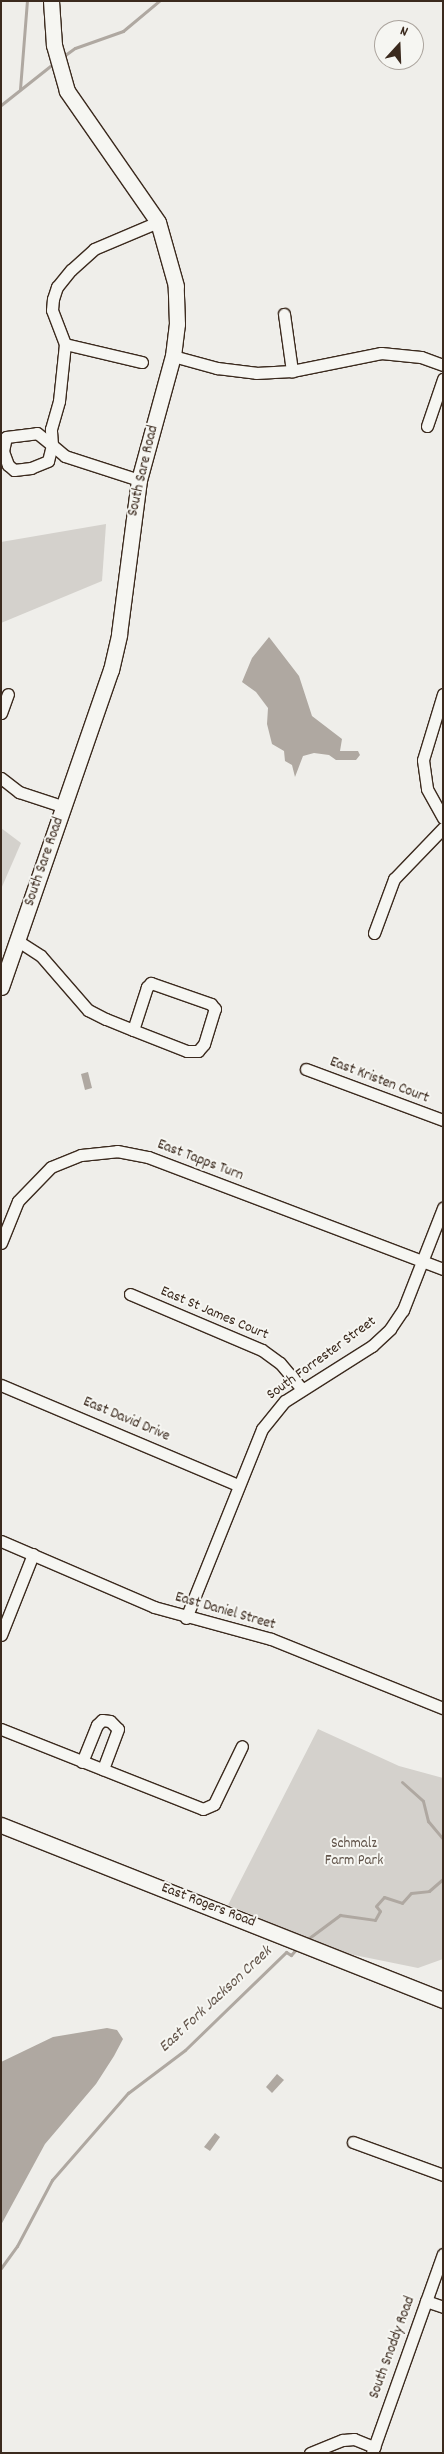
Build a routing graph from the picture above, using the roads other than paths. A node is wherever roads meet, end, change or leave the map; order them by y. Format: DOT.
graph roads {
  1 [pos="51,1"];
  2 [pos="158,222"];
  3 [pos="284,314"];
  4 [pos="65,344"];
  5 [pos="172,356"];
  6 [pos="142,362"];
  7 [pos="443,365"];
  8 [pos="292,371"];
  9 [pos="443,379"];
  10 [pos="427,426"];
  11 [pos="139,480"];
  12 [pos="8,694"];
  13 [pos="443,694"];
  14 [pos="1,713"];
  15 [pos="1,778"];
  16 [pos="65,806"];
  17 [pos="443,818"];
  18 [pos="443,828"];
  19 [pos="374,933"];
  20 [pos="18,941"];
  21 [pos="1,986"];
  22 [pos="133,1030"];
  23 [pos="306,1069"];
  24 [pos="443,1120"];
  25 [pos="443,1208"];
  26 [pos="1,1243"];
  27 [pos="422,1261"];
  28 [pos="443,1269"];
  29 [pos="130,1294"];
  30 [pos="1,1385"];
  31 [pos="302,1389"];
  32 [pos="238,1484"];
  33 [pos="1,1541"];
  34 [pos="33,1554"];
  35 [pos="186,1618"];
  36 [pos="1,1635"];
  37 [pos="443,1708"];
  38 [pos="1,1729"];
  39 [pos="242,1746"];
  40 [pos="82,1762"];
  41 [pos="103,1770"];
  42 [pos="1,1825"];
  43 [pos="443,2000"];
  44 [pos="354,2142"];
  45 [pos="443,2175"];
  46 [pos="443,2254"];
  47 [pos="426,2301"];
  48 [pos="443,2307"];
  49 [pos="373,2450"];
  50 [pos="310,2453"];
  1 -- 2 [label="main road, South Sare Road"];
  2 -- 4 [label="street"];
  2 -- 5 [label="main road, South Sare Road"];
  3 -- 8 [label="street"];
  4 -- 6 [label="street"];
  4 -- 11 [label="street"];
  5 -- 8 [label="street"];
  5 -- 11 [label="main road, South Sare Road"];
  7 -- 8 [label="street"];
  9 -- 10 [label="street"];
  11 -- 16 [label="main road, South Sare Road"];
  12 -- 14 [label="street"];
  13 -- 17 [label="street"];
  15 -- 16 [label="street"];
  16 -- 20 [label="main road, South Sare Road"];
  18 -- 19 [label="street"];
  20 -- 21 [label="main road, South Sare Road"];
  20 -- 22 [label="street"];
  22 -- 22 [label="street"];
  23 -- 24 [label="street, East Kristen Court"];
  25 -- 27 [label="street, South Forrester Street"];
  26 -- 27 [label="street, East Tapps Turn"];
  27 -- 28 [label="street, East Tapps Turn"];
  27 -- 31 [label="street, South Forrester Street"];
  29 -- 31 [label="street, East St James Court"];
  30 -- 32 [label="street, East David Drive"];
  31 -- 32 [label="street, South Forrester Street"];
  32 -- 35 [label="street, South Forrester Street"];
  33 -- 34 [label="street, East Daniel Street"];
  34 -- 35 [label="street, East Daniel Street"];
  34 -- 36 [label="street"];
  35 -- 37 [label="street, East Daniel Street"];
  38 -- 40 [label="street"];
  39 -- 41 [label="street"];
  40 -- 41 [label="street"];
  40 -- 41 [label="street"];
  42 -- 43 [label="main road, East Rogers Road"];
  44 -- 45 [label="street"];
  46 -- 47 [label="street, South Snoddy Road"];
  47 -- 48 [label="street"];
  47 -- 49 [label="street, South Snoddy Road"];
  49 -- 50 [label="street"];
}
